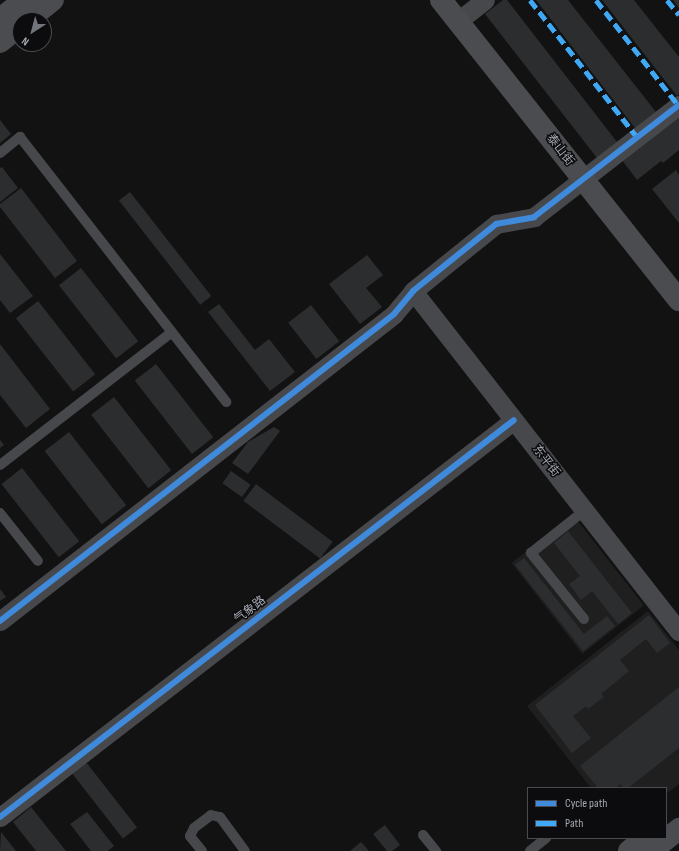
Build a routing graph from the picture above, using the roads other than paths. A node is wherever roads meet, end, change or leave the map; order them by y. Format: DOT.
graph roads {
  1 [pos="24,0"];
  2 [pos="53,0"];
  3 [pos="441,0"];
  4 [pos="485,0"];
  5 [pos="38,12"];
  6 [pos="0,19"];
  7 [pos="458,21"];
  8 [pos="12,32"];
  9 [pos="0,42"];
  10 [pos="679,105"];
  11 [pos="0,153"];
  12 [pos="583,179"];
  13 [pos="413,291"];
  14 [pos="679,300"];
  15 [pos="172,332"];
  16 [pos="226,402"];
  17 [pos="514,420"];
  18 [pos="0,465"];
  19 [pos="585,510"];
  20 [pos="0,513"];
  21 [pos="38,561"];
  22 [pos="584,619"];
  23 [pos="0,621"];
  24 [pos="679,631"];
  25 [pos="679,812"];
  26 [pos="0,817"];
  27 [pos="667,821"];
  28 [pos="679,829"];
  29 [pos="667,834"];
  30 [pos="423,835"];
  31 [pos="545,839"];
  32 [pos="655,839"];
  33 [pos="636,847"];
  34 [pos="202,851"];
  35 [pos="246,851"];
  36 [pos="436,851"];
  37 [pos="530,851"];
  1 -- 6 [label="street"];
  2 -- 5 [label="street"];
  3 -- 7 [label="street, 泰山街"];
  4 -- 7 [label="street"];
  7 -- 12 [label="street, 泰山街"];
  8 -- 9 [label="street"];
  10 -- 12 [label="street"];
  11 -- 15 [label="lane"];
  12 -- 13 [label="street"];
  12 -- 14 [label="street, 泰山街"];
  13 -- 17 [label="street, 东平街"];
  13 -- 23 [label="street"];
  15 -- 16 [label="lane"];
  15 -- 18 [label="lane"];
  17 -- 19 [label="street, 东平街"];
  17 -- 26 [label="street, 气象路"];
  19 -- 22 [label="lane"];
  19 -- 24 [label="street, 东平街"];
  20 -- 21 [label="lane"];
  25 -- 27 [label="street"];
  28 -- 29 [label="street"];
  30 -- 36 [label="lane"];
  31 -- 37 [label="lane"];
  32 -- 33 [label="street"];
  34 -- 35 [label="lane"];
}
